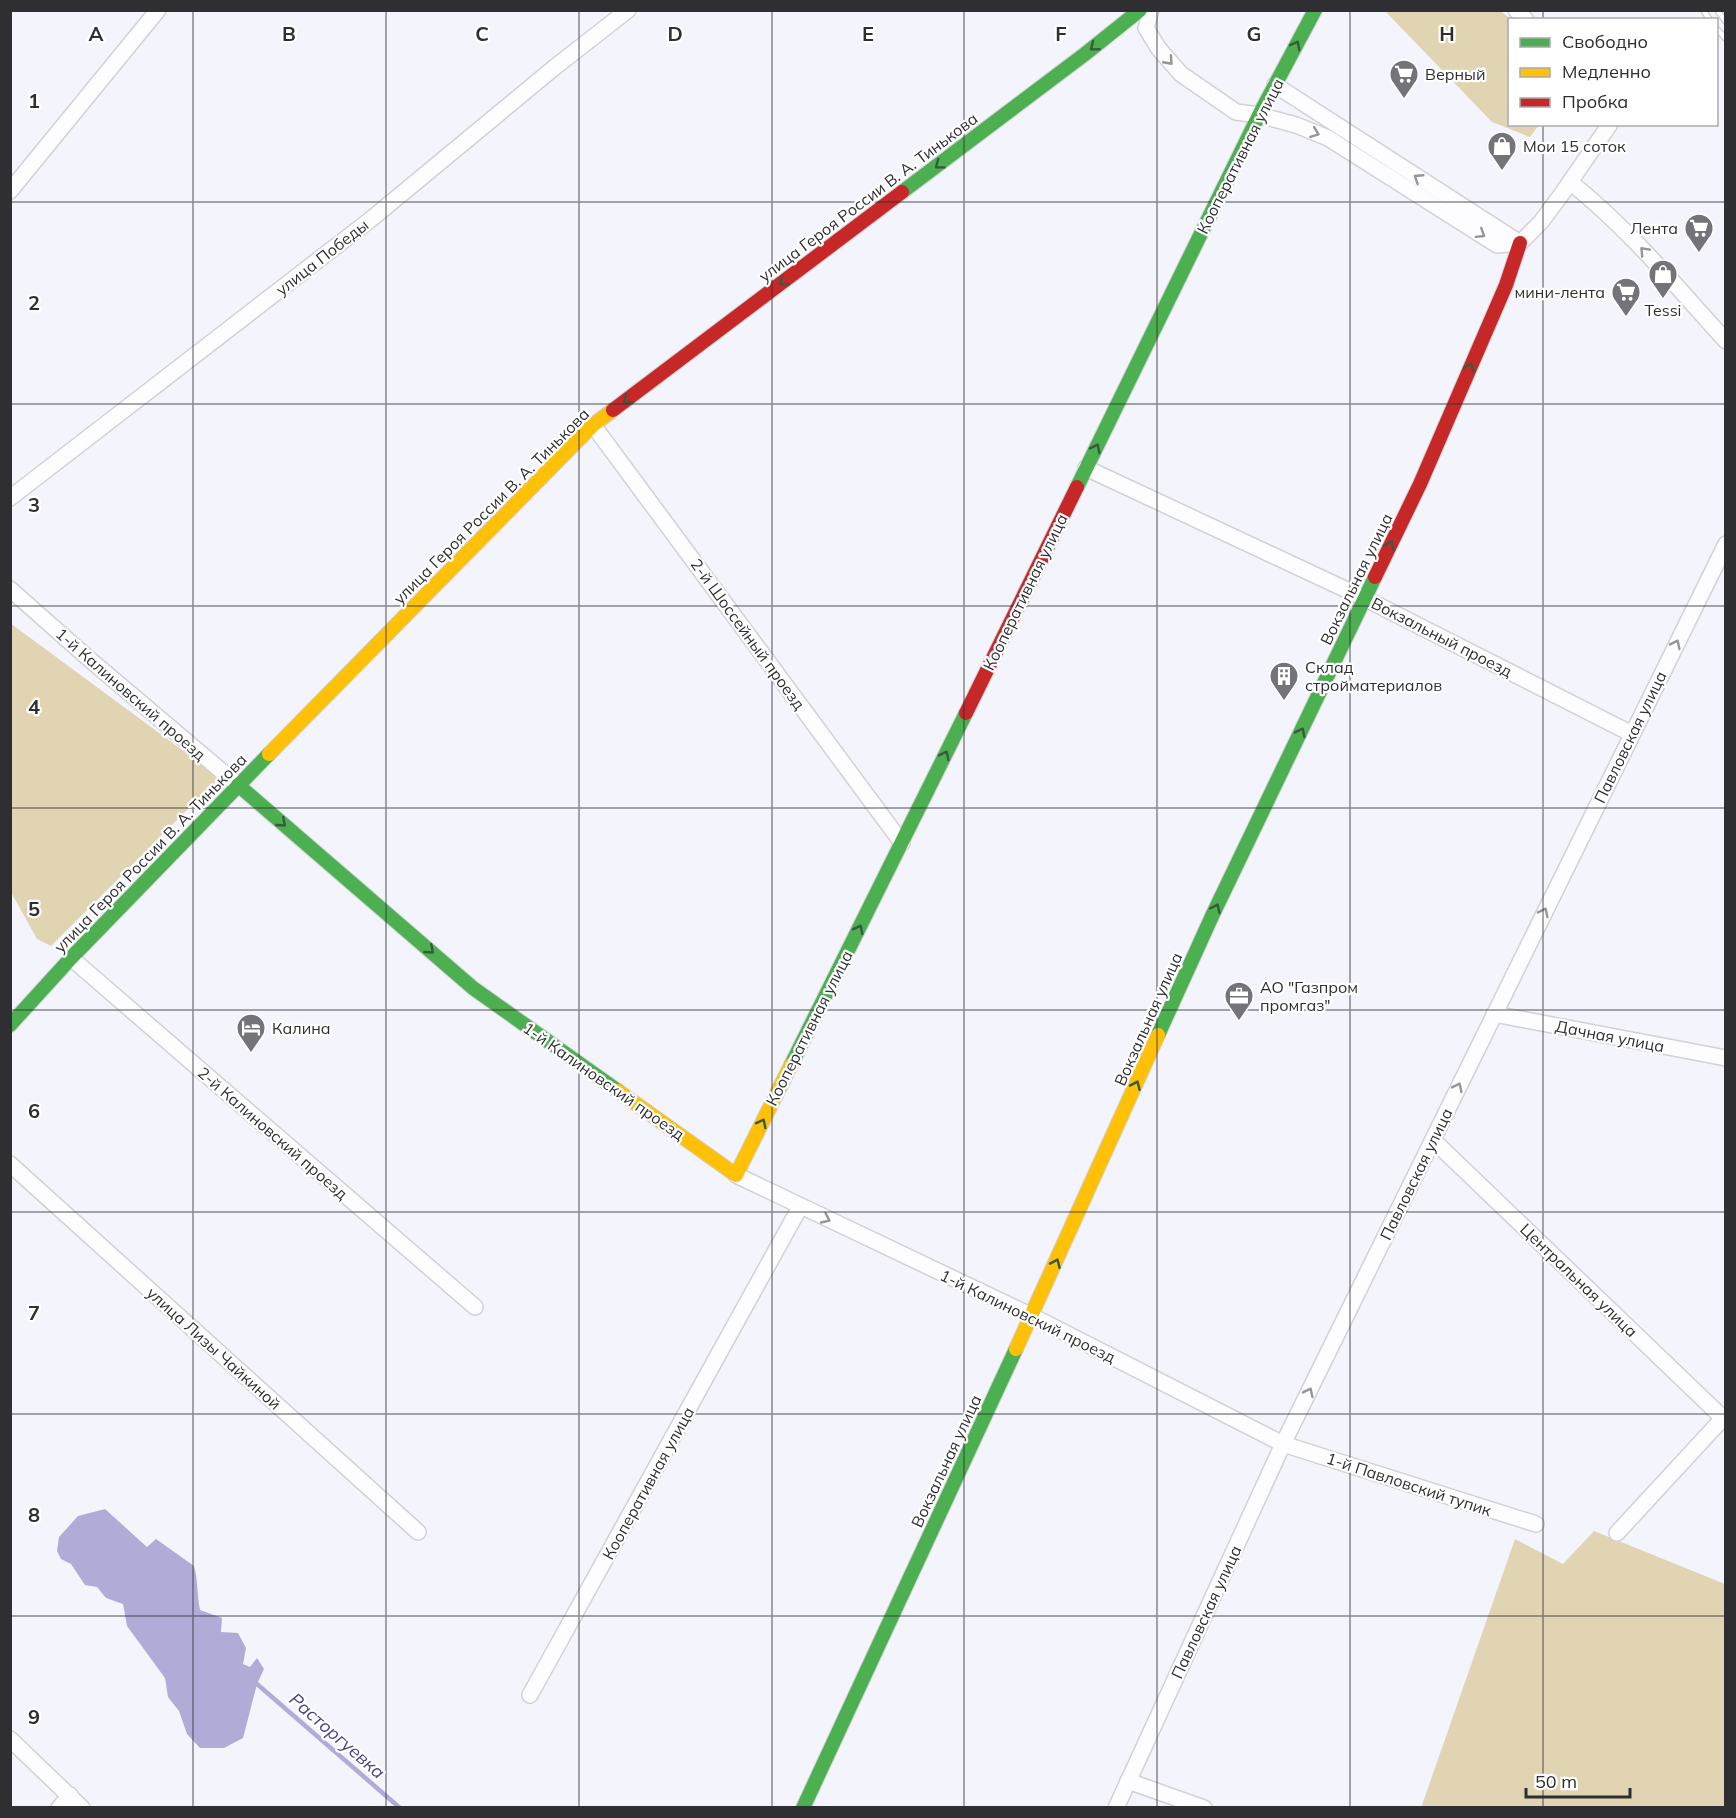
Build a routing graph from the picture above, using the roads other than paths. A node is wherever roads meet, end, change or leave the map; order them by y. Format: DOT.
graph roads {
  1 [pos="158,10"];
  2 [pos="628,10"];
  3 [pos="1140,10"];
  4 [pos="1151,10"];
  5 [pos="1315,10"];
  6 [pos="1275,85"];
  7 [pos="1259,115"];
  8 [pos="1609,126"];
  9 [pos="1570,182"];
  10 [pos="10,191"];
  11 [pos="1520,243"];
  12 [pos="1725,341"];
  13 [pos="593,425"];
  14 [pos="1086,468"];
  15 [pos="10,498"];
  16 [pos="1725,544"];
  17 [pos="10,589"];
  18 [pos="1364,598"];
  19 [pos="1632,734"];
  20 [pos="238,785"];
  21 [pos="902,843"];
  22 [pos="71,958"];
  23 [pos="1494,1014"];
  24 [pos="10,1025"];
  25 [pos="1725,1058"];
  26 [pos="1433,1140"];
  27 [pos="10,1164"];
  28 [pos="736,1175"];
  29 [pos="800,1207"];
  30 [pos="476,1307"];
  31 [pos="1032,1316"];
  32 [pos="1724,1418"];
  33 [pos="1283,1444"];
  34 [pos="1536,1524"];
  35 [pos="418,1532"];
  36 [pos="1617,1533"];
  37 [pos="530,1695"];
  38 [pos="10,1739"];
  39 [pos="1128,1781"];
  40 [pos="70,1796"];
  41 [pos="59,1808"];
  42 [pos="82,1808"];
  43 [pos="803,1808"];
  44 [pos="1116,1808"];
  45 [pos="1204,1808"];
  1 -- 10 [label="street"];
  2 -- 15 [label="street, улица Победы"];
  3 -- 13 [label="street, улица Героя России В. А. Тинькова, one-way"];
  4 -- 7 [label="street, one-way"];
  6 -- 5 [label="street, Кооперативная улица, one-way"];
  6 -- 7 [label="street, Кооперативная улица"];
  11 -- 6 [label="street, one-way"];
  7 -- 11 [label="street, one-way"];
  14 -- 7 [label="street, Кооперативная улица, one-way"];
  8 -- 9 [label="street"];
  9 -- 11 [label="street"];
  12 -- 9 [label="street, one-way"];
  18 -- 11 [label="street, Вокзальная улица, one-way"];
  13 -- 20 [label="street, улица Героя России В. А. Тинькова"];
  13 -- 21 [label="street, 2-й Шоссейный проезд"];
  14 -- 18 [label="street, Вокзальный проезд"];
  21 -- 14 [label="street, Кооперативная улица, one-way"];
  19 -- 16 [label="street, Павловская улица, one-way"];
  17 -- 20 [label="street, 1-й Калиновский проезд"];
  18 -- 19 [label="street, Вокзальный проезд"];
  31 -- 18 [label="street, Вокзальная улица, one-way"];
  23 -- 19 [label="street, Павловская улица, one-way"];
  20 -- 22 [label="street, улица Героя России В. А. Тинькова"];
  20 -- 28 [label="street, 1-й Калиновский проезд, one-way"];
  28 -- 21 [label="street, Кооперативная улица, one-way"];
  22 -- 24 [label="street, улица Героя России В. А. Тинькова"];
  22 -- 30 [label="street, 2-й Калиновский проезд"];
  23 -- 25 [label="street, Дачная улица"];
  26 -- 23 [label="street, Павловская улица, one-way"];
  26 -- 32 [label="street, Центральная улица"];
  33 -- 26 [label="street, Павловская улица, one-way"];
  27 -- 35 [label="street, улица Лизы Чайкиной"];
  28 -- 29 [label="street, 1-й Калиновский проезд"];
  29 -- 31 [label="street, 1-й Калиновский проезд, one-way"];
  29 -- 37 [label="street, Кооперативная улица"];
  31 -- 33 [label="street, 1-й Калиновский проезд"];
  31 -- 43 [label="street, Вокзальная улица"];
  32 -- 36 [label="street"];
  33 -- 34 [label="street, 1-й Павловский тупик"];
  33 -- 39 [label="street, Павловская улица"];
  38 -- 40 [label="street"];
  39 -- 44 [label="street, Павловская улица"];
  39 -- 45 [label="street"];
  40 -- 41 [label="street"];
  40 -- 42 [label="street"];
}
